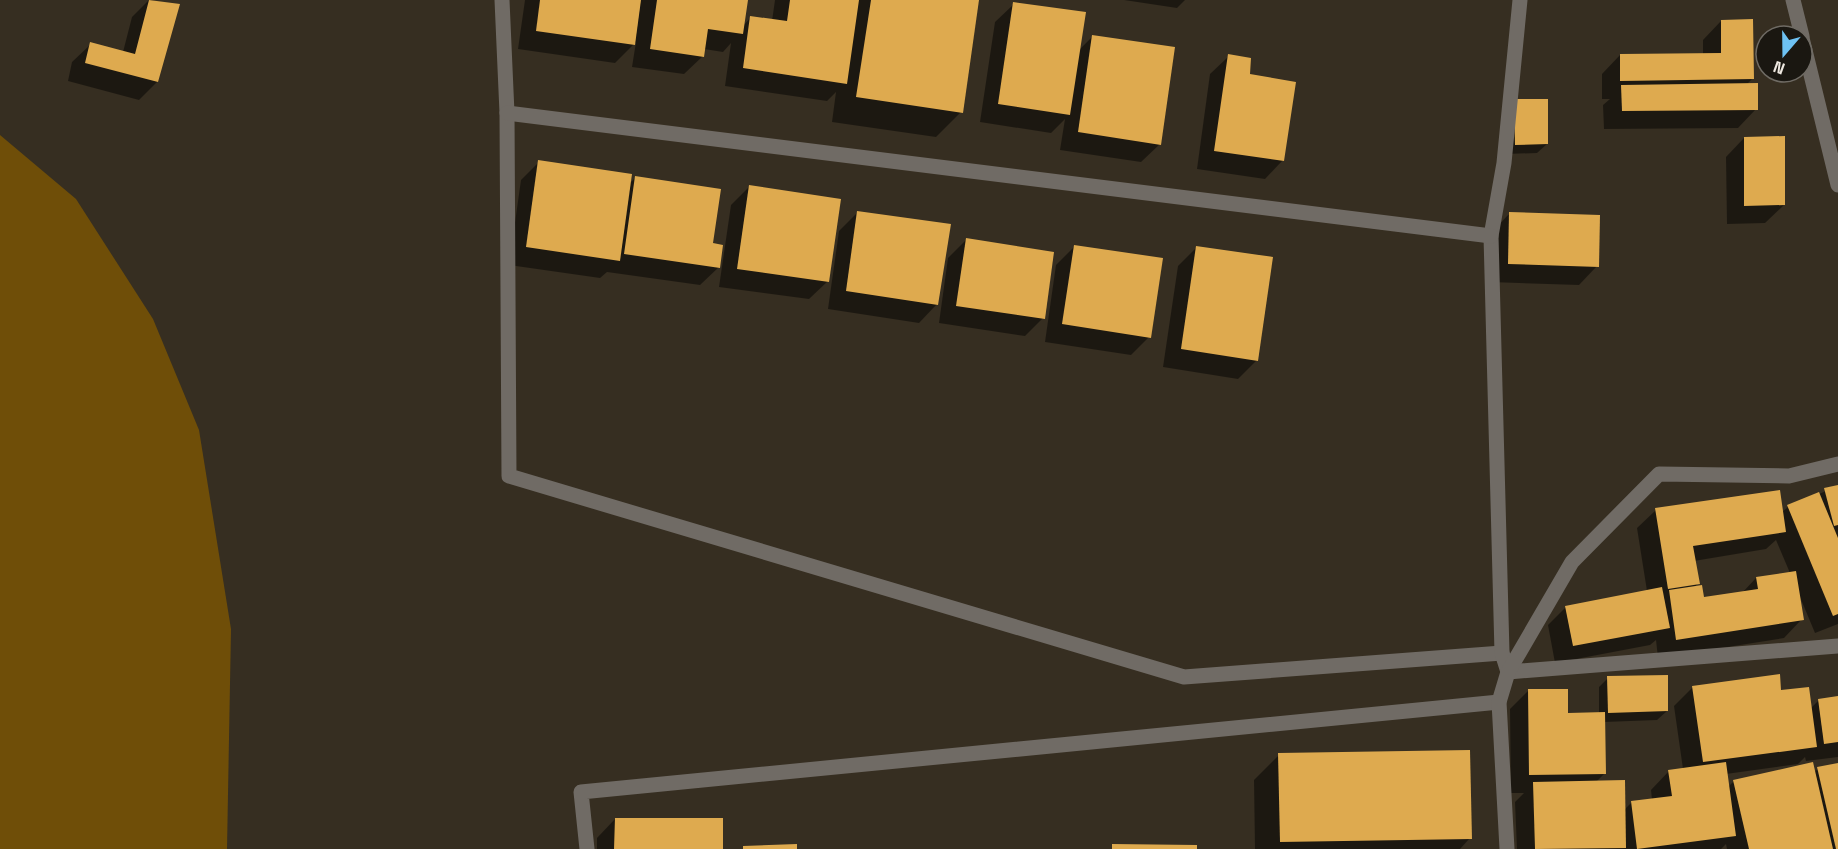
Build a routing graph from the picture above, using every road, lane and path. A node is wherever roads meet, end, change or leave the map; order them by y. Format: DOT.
graph roads {
  1 [pos="502,0"];
  2 [pos="1520,0"];
  3 [pos="1793,0"];
  4 [pos="1799,24"];
  5 [pos="1814,72"];
  6 [pos="507,113"];
  7 [pos="1831,122"];
  8 [pos="1838,185"];
  9 [pos="1491,236"];
  10 [pos="1838,464"];
  11 [pos="1838,646"];
  12 [pos="1502,653"];
  13 [pos="1508,672"];
  14 [pos="1499,702"];
  15 [pos="587,849"];
  16 [pos="1507,849"];
  1 -- 6 [label="street"];
  2 -- 9 [label="street"];
  3 -- 4 [label="street"];
  5 -- 7 [label="street"];
  6 -- 9 [label="street"];
  6 -- 12 [label="street"];
  7 -- 8 [label="street"];
  9 -- 12 [label="street"];
  10 -- 13 [label="street"];
  11 -- 13 [label="street"];
  12 -- 13 [label="street"];
  13 -- 14 [label="street"];
  14 -- 15 [label="street"];
  14 -- 16 [label="street"];
}
